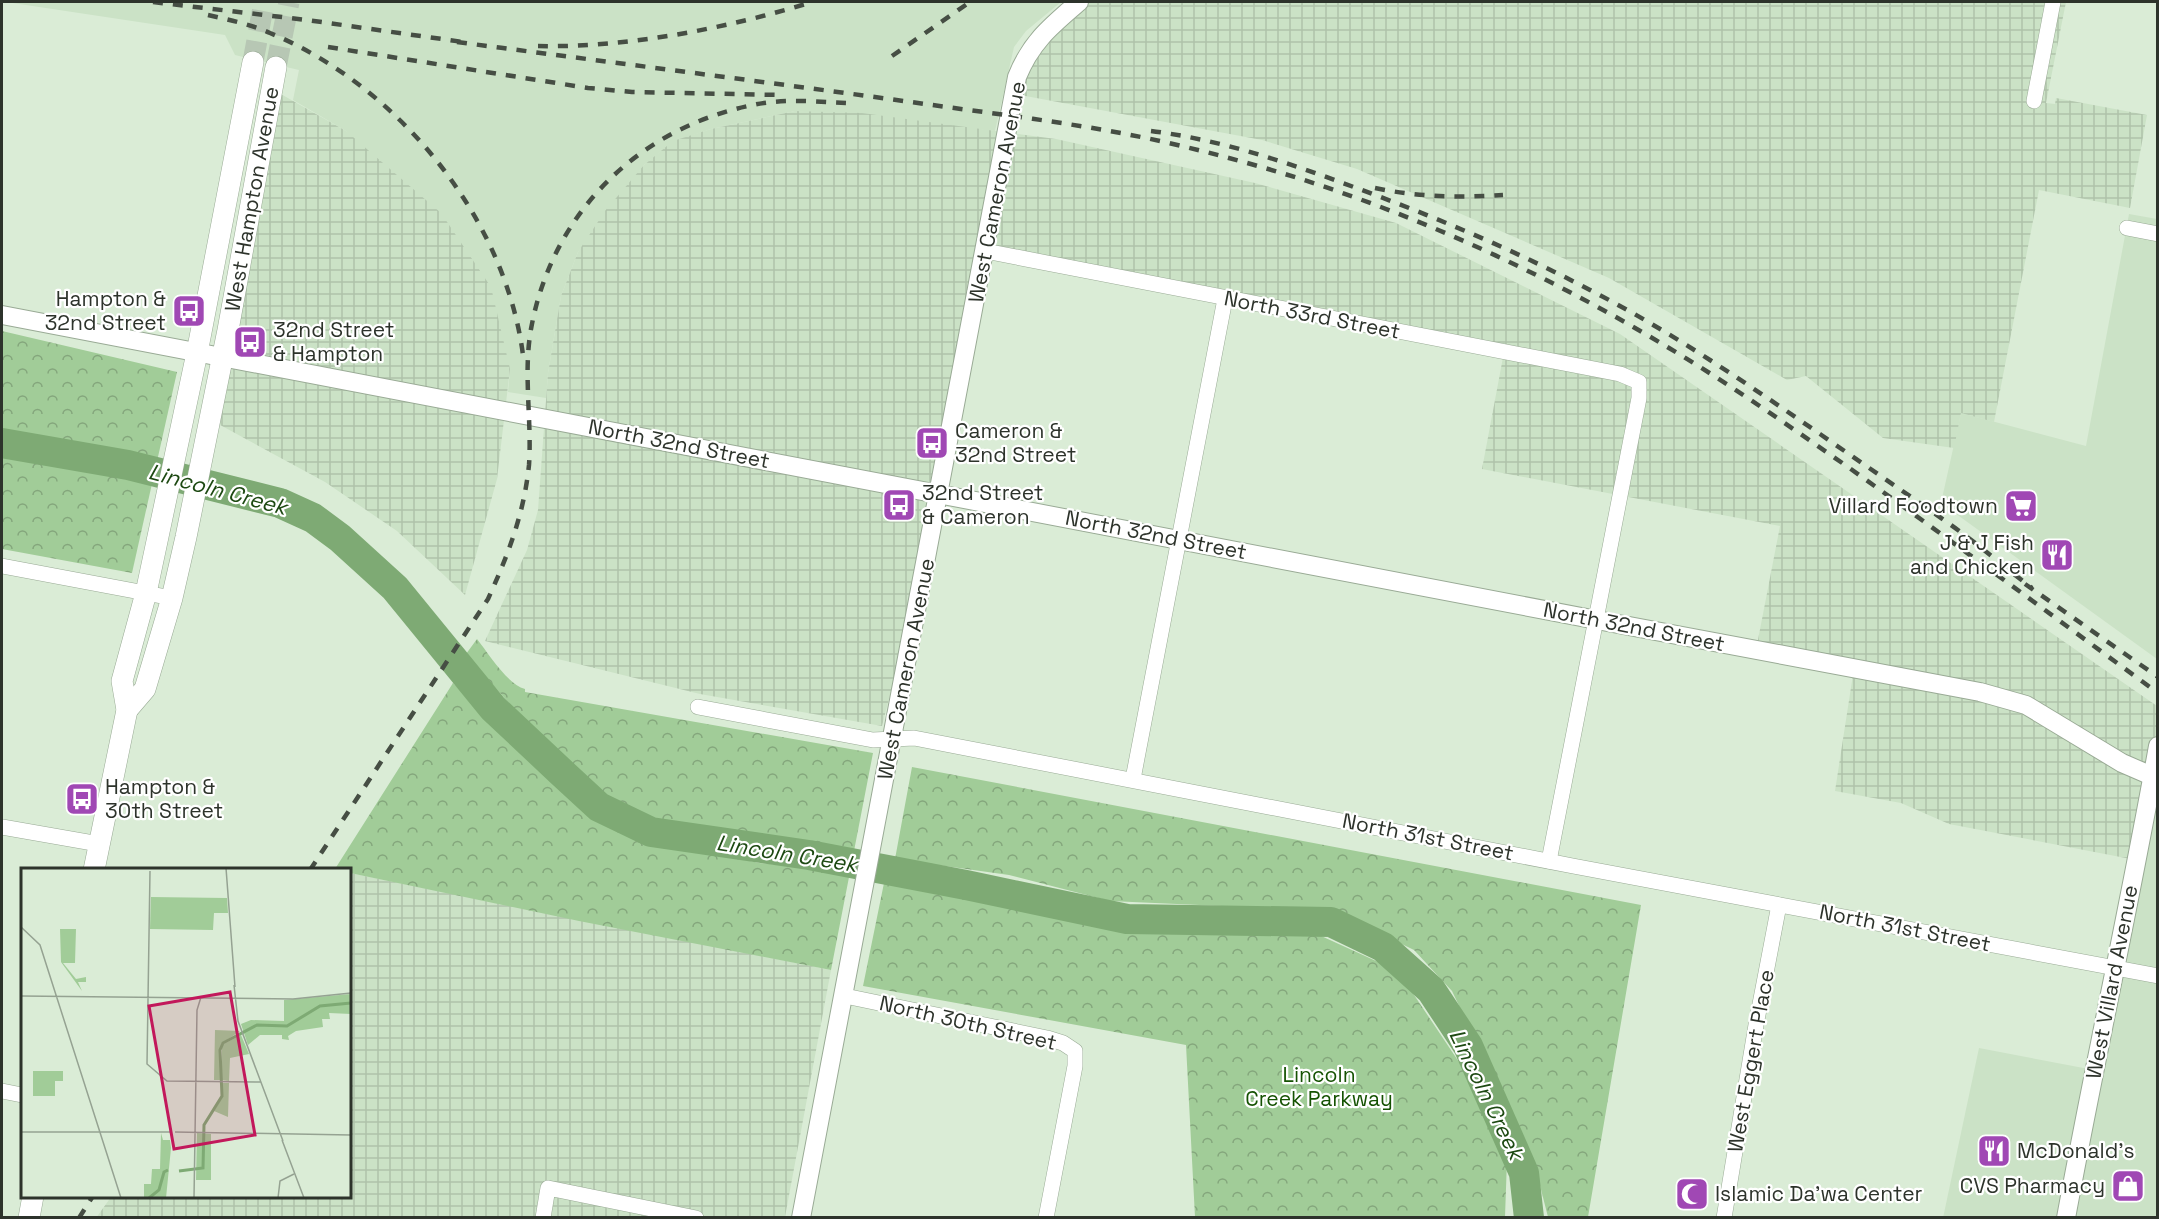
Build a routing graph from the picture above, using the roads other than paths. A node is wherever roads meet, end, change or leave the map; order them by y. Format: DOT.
graph roads {
  1 [pos="1079,2"];
  2 [pos="2053,2"];
  3 [pos="253,62"];
  4 [pos="276,67"];
  5 [pos="2034,101"];
  6 [pos="2127,228"];
  7 [pos="2157,234"];
  8 [pos="985,251"];
  9 [pos="1226,298"];
  10 [pos="2,315"];
  11 [pos="197,353"];
  12 [pos="223,359"];
  13 [pos="940,493"];
  14 [pos="1180,539"];
  15 [pos="2,566"];
  16 [pos="146,593"];
  17 [pos="172,598"];
  18 [pos="1597,620"];
  19 [pos="698,707"];
  20 [pos="127,710"];
  21 [pos="893,738"];
  22 [pos="2157,746"];
  23 [pos="2152,776"];
  24 [pos="1133,779"];
  25 [pos="2,827"];
  26 [pos="99,844"];
  27 [pos="1549,861"];
  28 [pos="94,868"];
  29 [pos="1779,905"];
  30 [pos="2116,968"];
  31 [pos="2157,976"];
  32 [pos="845,996"];
  33 [pos="2,1091"];
  34 [pos="21,1095"];
  35 [pos="33,1198"];
  36 [pos="29,1218"];
  37 [pos="543,1218"];
  38 [pos="696,1218"];
  39 [pos="801,1218"];
  40 [pos="1046,1218"];
  41 [pos="1724,1218"];
  42 [pos="2066,1218"];
  1 -- 8 [label="street, West Cameron Avenue"];
  2 -- 5 [label="street"];
  3 -- 11 [label="main road, West Hampton Avenue"];
  4 -- 12 [label="main road, West Hampton Avenue"];
  6 -- 7 [label="street"];
  8 -- 9 [label="street, North 33rd Street"];
  8 -- 13 [label="street, West Cameron Avenue"];
  9 -- 14 [label="street"];
  9 -- 18 [label="street, North 33rd Street"];
  10 -- 11 [label="street, North 32nd Street"];
  11 -- 12 [label="street, North 32nd Street"];
  11 -- 16 [label="main road, West Hampton Avenue"];
  12 -- 13 [label="street, North 32nd Street"];
  12 -- 17 [label="main road, West Hampton Avenue"];
  13 -- 14 [label="street, North 32nd Street"];
  13 -- 21 [label="street, West Cameron Avenue"];
  14 -- 18 [label="street, North 32nd Street"];
  14 -- 24 [label="street"];
  15 -- 16 [label="street"];
  16 -- 17 [label="street"];
  16 -- 20 [label="main road, West Hampton Avenue"];
  17 -- 20 [label="main road, West Hampton Avenue"];
  18 -- 23 [label="street, North 32nd Street"];
  18 -- 27 [label="street"];
  19 -- 21 [label="street, North 31st Street"];
  20 -- 26 [label="main road, West Hampton Avenue"];
  21 -- 24 [label="street, North 31st Street"];
  21 -- 32 [label="street, West Cameron Avenue"];
  22 -- 23 [label="street, West Villard Avenue"];
  23 -- 30 [label="street, West Villard Avenue"];
  24 -- 27 [label="street, North 31st Street"];
  25 -- 26 [label="street"];
  26 -- 28 [label="main road, West Hampton Avenue"];
  27 -- 29 [label="street, North 31st Street"];
  29 -- 30 [label="street, North 31st Street"];
  29 -- 41 [label="street, West Eggert Place"];
  30 -- 31 [label="street, North 31st Street"];
  30 -- 42 [label="street, West Villard Avenue"];
  32 -- 39 [label="street, West Cameron Avenue"];
  32 -- 40 [label="street, North 30th Street"];
  33 -- 34 [label="street"];
  35 -- 36 [label="main road"];
  37 -- 38 [label="street"];
}
